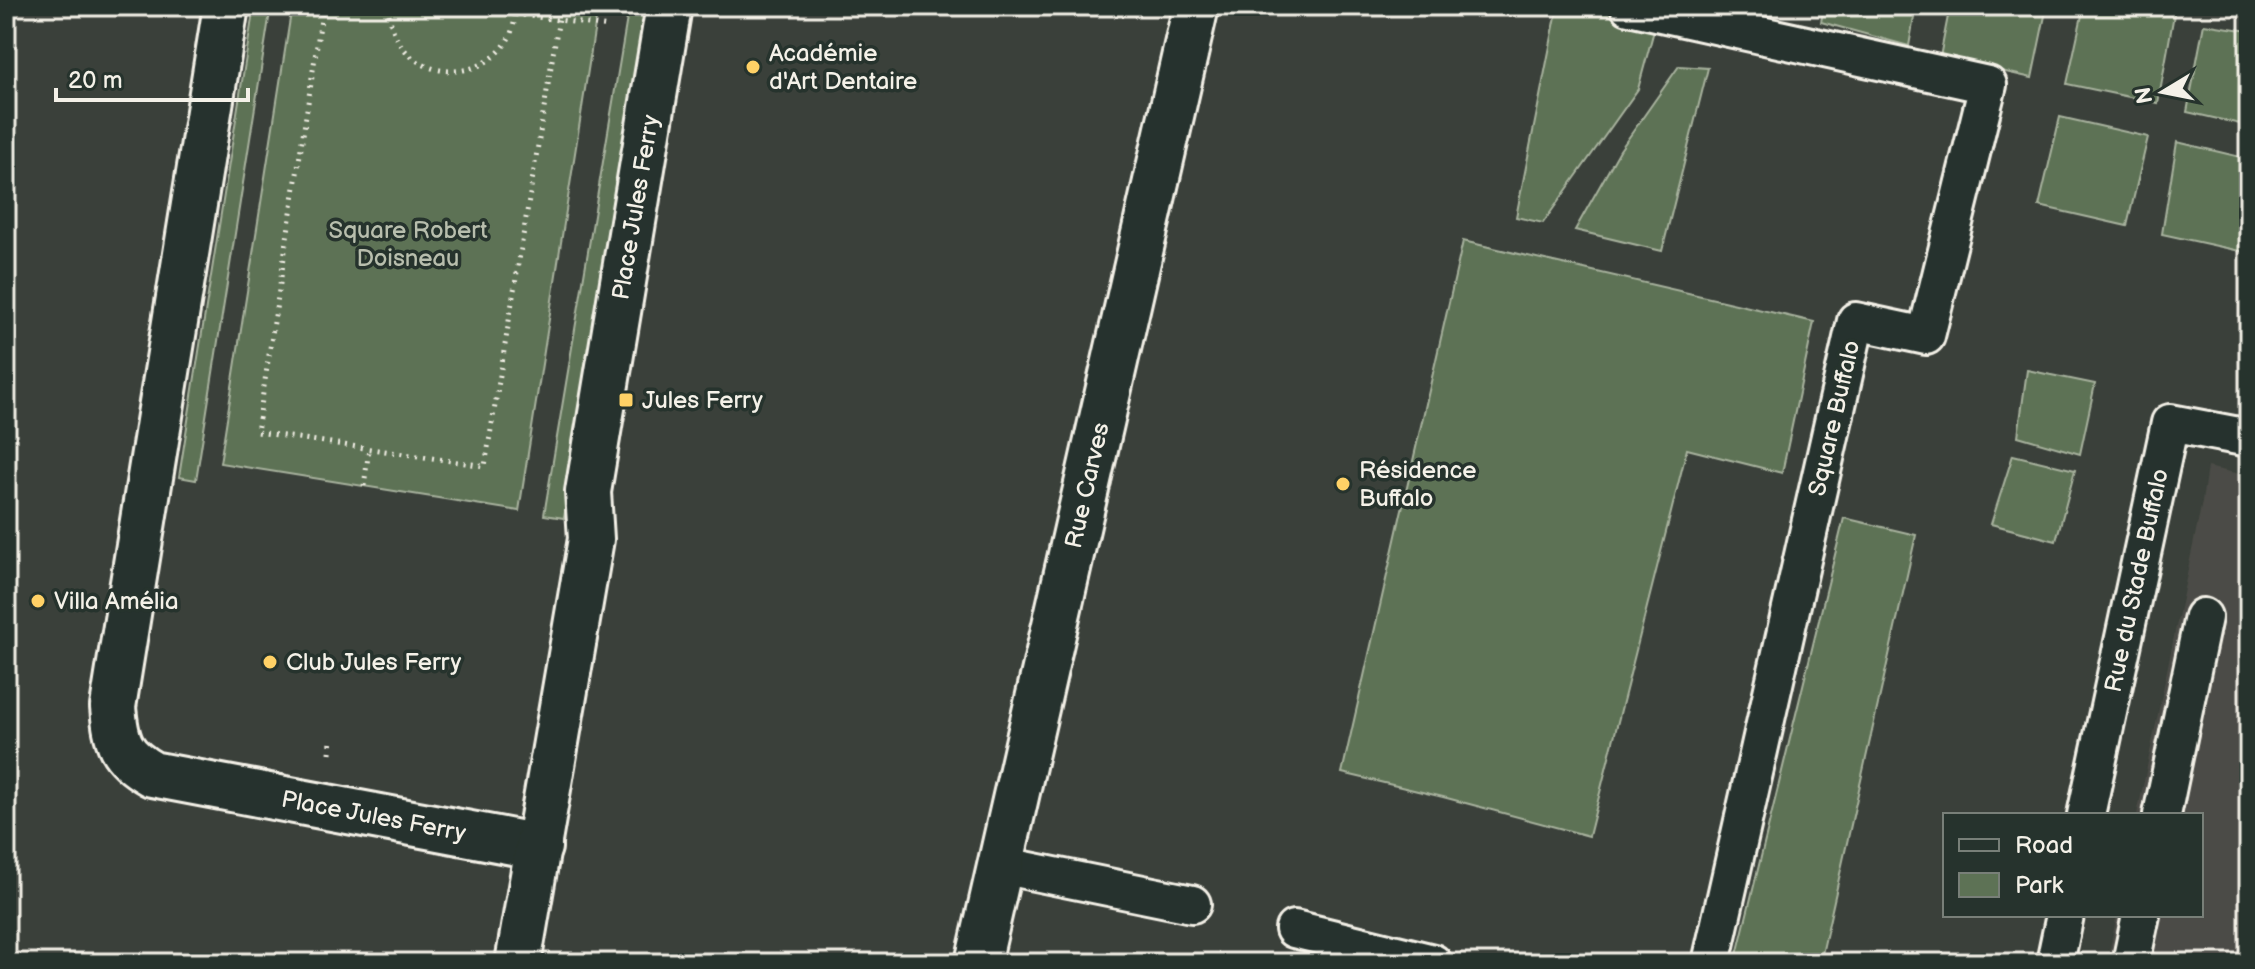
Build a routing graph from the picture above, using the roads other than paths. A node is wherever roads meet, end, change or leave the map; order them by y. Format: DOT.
graph roads {
  1 [pos="226,6"];
  2 [pos="669,6"];
  3 [pos="1196,6"];
  4 [pos="1629,6"];
  5 [pos="2249,438"];
  6 [pos="2203,617"];
  7 [pos="2086,813"];
  8 [pos="2162,813"];
  9 [pos="539,847"];
  10 [pos="1000,865"];
  11 [pos="1192,904"];
  12 [pos="2065,917"];
  13 [pos="2141,917"];
  14 [pos="1294,929"];
  15 [pos="518,963"];
  16 [pos="978,963"];
  17 [pos="1433,963"];
  18 [pos="1711,963"];
  19 [pos="2055,963"];
  20 [pos="2131,963"];
  1 -- 9 [label="street, Place Jules Ferry"];
  2 -- 9 [label="street, Place Jules Ferry"];
  3 -- 10 [label="street, Rue Carves"];
  4 -- 18 [label="lane, Square Buffalo"];
  5 -- 7 [label="lane, Rue du Stade Buffalo"];
  6 -- 8 [label="lane"];
  9 -- 15 [label="street"];
  10 -- 11 [label="lane"];
  10 -- 16 [label="street, Rue Carves"];
  12 -- 19 [label="lane"];
  13 -- 20 [label="lane"];
  14 -- 17 [label="lane"];
}
